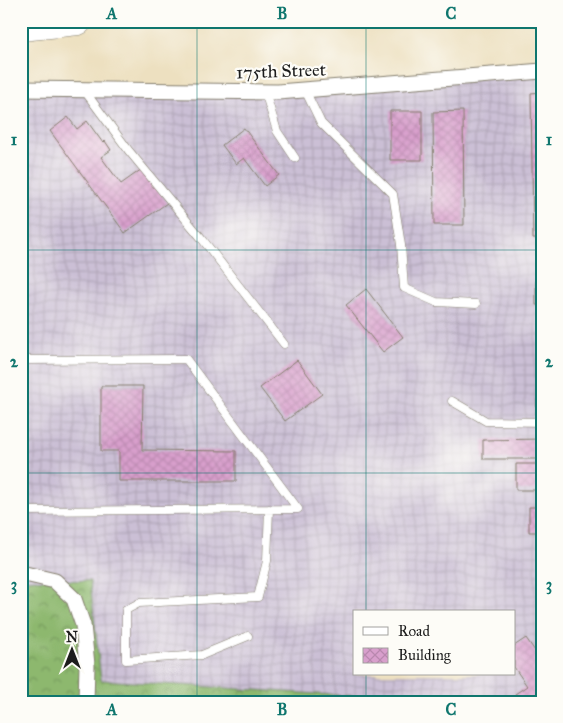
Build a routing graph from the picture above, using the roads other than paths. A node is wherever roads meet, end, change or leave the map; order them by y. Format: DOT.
graph roads {
  1 [pos="78,21"];
  2 [pos="21,27"];
  3 [pos="542,71"];
  4 [pos="21,89"];
  5 [pos="84,90"];
  6 [pos="305,90"];
  7 [pos="265,92"];
  8 [pos="295,158"];
  9 [pos="476,304"];
  10 [pos="284,344"];
  11 [pos="21,360"];
  12 [pos="452,400"];
  13 [pos="542,422"];
  14 [pos="269,509"];
  15 [pos="21,511"];
  16 [pos="21,574"];
  17 [pos="248,636"];
  18 [pos="86,702"];
  1 -- 2 [label="highway"];
  3 -- 6 [label="street, 175th Street"];
  4 -- 5 [label="street, 175th Street"];
  5 -- 7 [label="street, 175th Street"];
  5 -- 10 [label="lane"];
  6 -- 7 [label="street, 175th Street"];
  6 -- 9 [label="lane"];
  7 -- 8 [label="lane"];
  11 -- 14 [label="lane"];
  12 -- 13 [label="lane"];
  14 -- 15 [label="lane"];
  14 -- 17 [label="lane"];
  16 -- 18 [label="street"];
}
